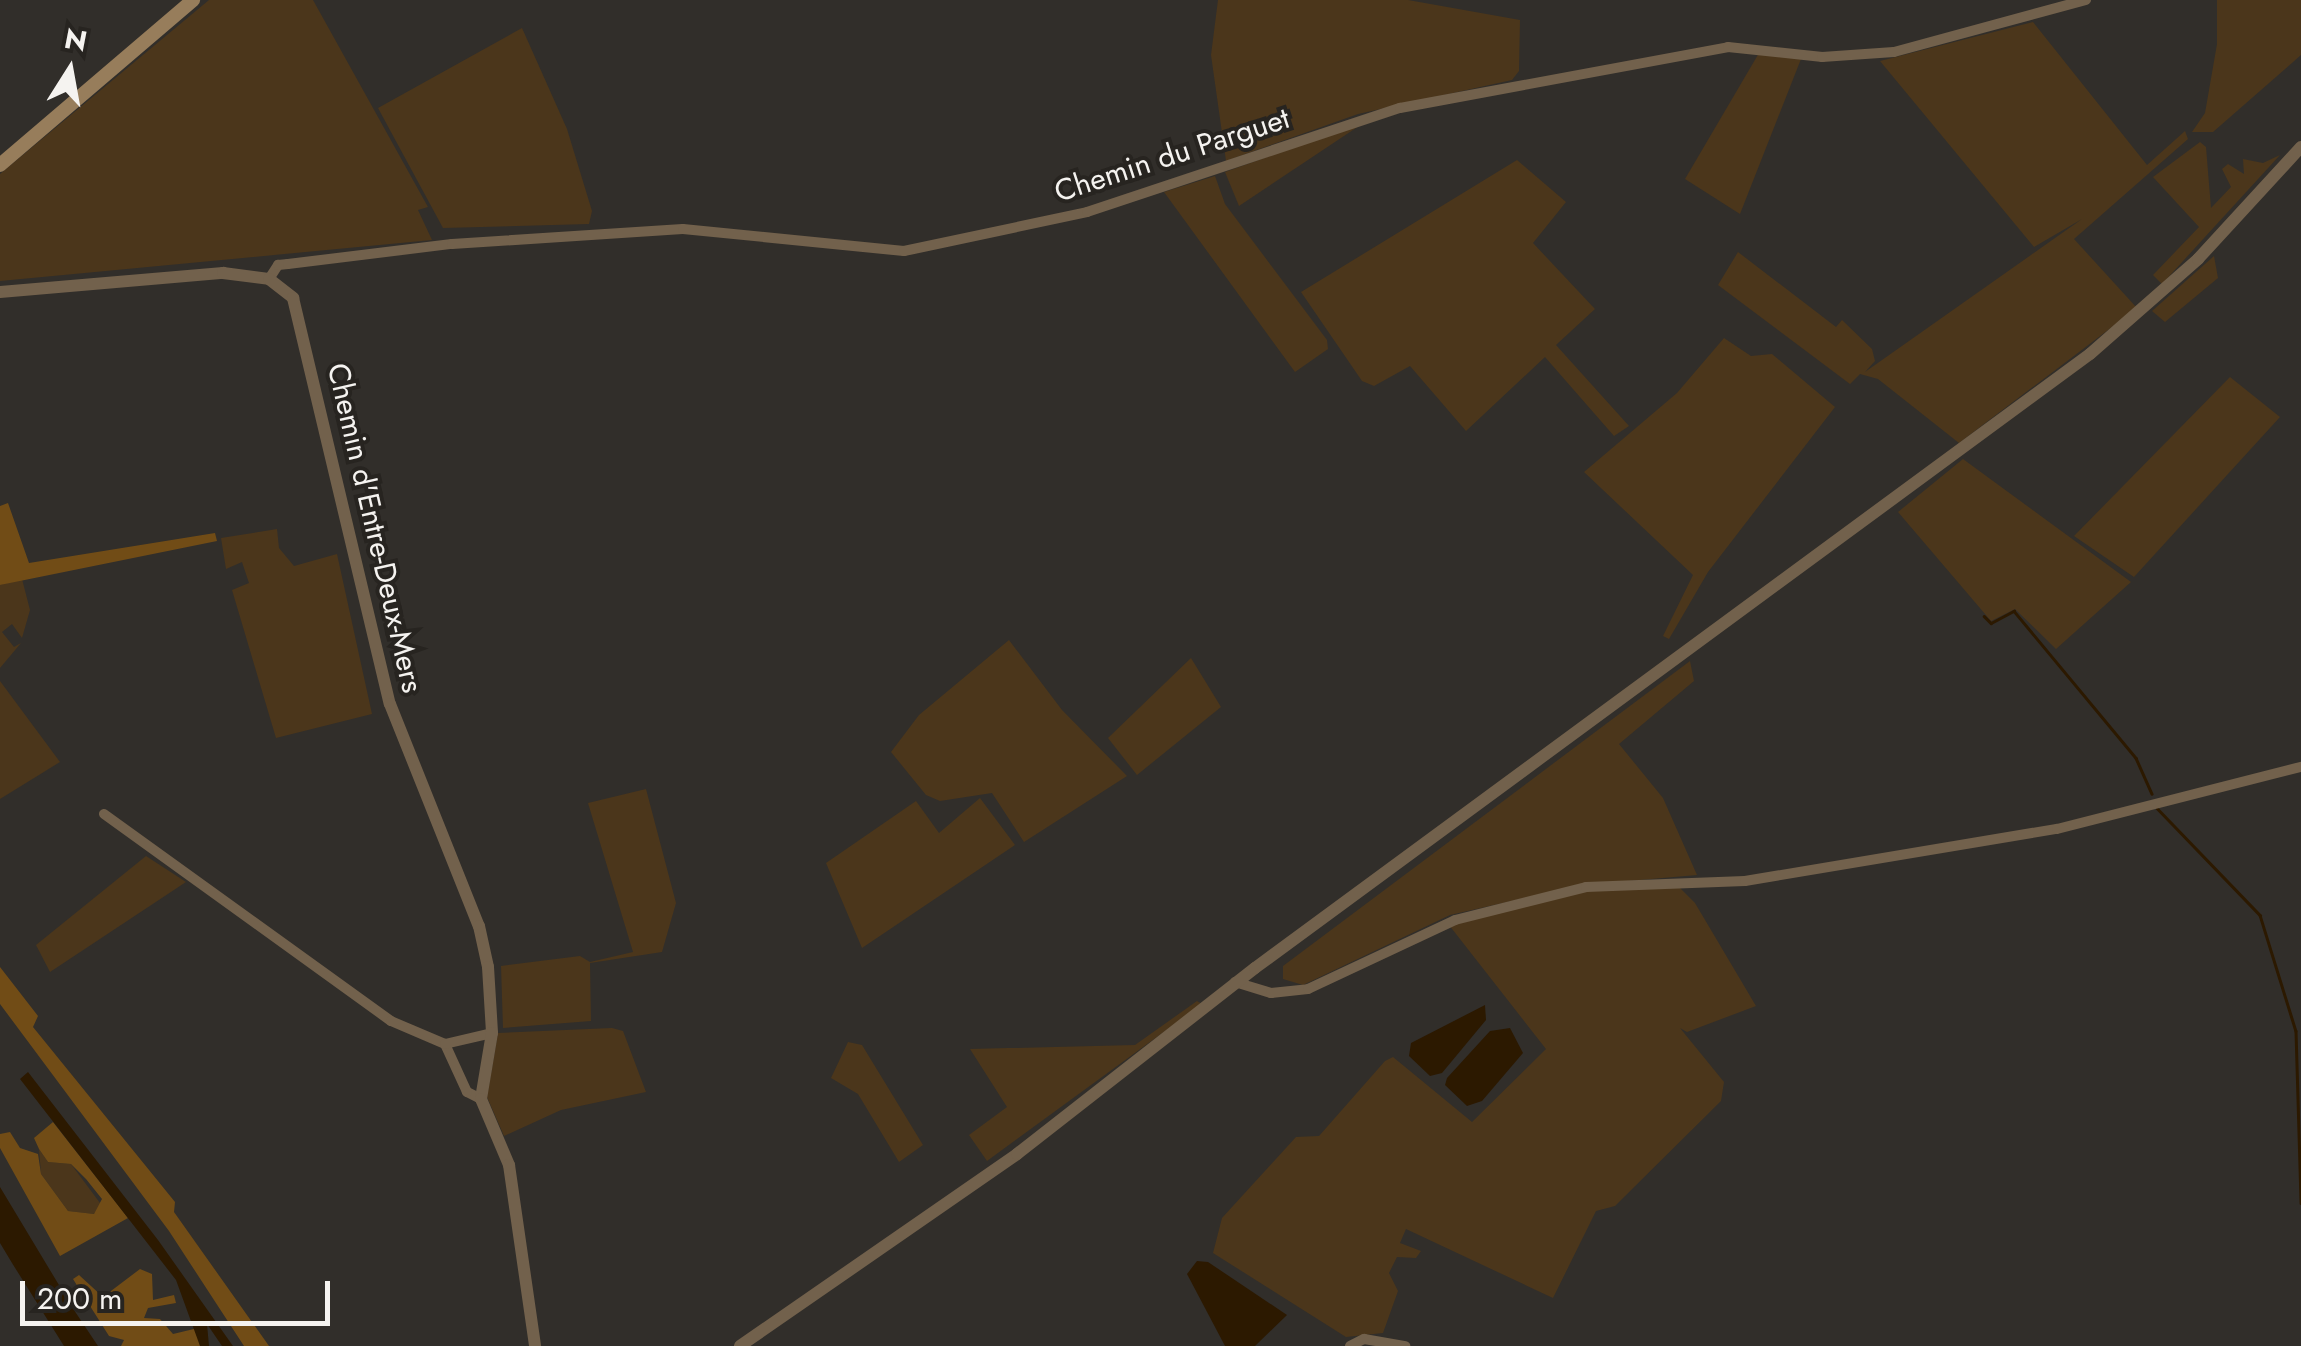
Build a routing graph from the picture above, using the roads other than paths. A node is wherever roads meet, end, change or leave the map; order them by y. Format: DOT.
graph roads {
  1 [pos="193,0"];
  2 [pos="2086,0"];
  3 [pos="2301,147"];
  4 [pos="0,164"];
  5 [pos="269,279"];
  6 [pos="0,292"];
  7 [pos="2301,768"];
  8 [pos="104,814"];
  9 [pos="1235,982"];
  10 [pos="492,1033"];
  11 [pos="445,1044"];
  12 [pos="480,1099"];
  13 [pos="535,1346"];
  14 [pos="740,1346"];
  15 [pos="1350,1346"];
  16 [pos="1406,1346"];
  1 -- 4 [label="main road"];
  2 -- 5 [label="street, Chemin du Parguet"];
  3 -- 9 [label="street"];
  5 -- 6 [label="street"];
  5 -- 10 [label="street, Chemin d'Entre-Deux-Mers"];
  7 -- 9 [label="street"];
  8 -- 11 [label="street"];
  9 -- 14 [label="street"];
  10 -- 11 [label="street"];
  10 -- 12 [label="street, Chemin d'Entre-Deux-Mers"];
  11 -- 12 [label="street"];
  12 -- 13 [label="street"];
  15 -- 16 [label="street"];
}
